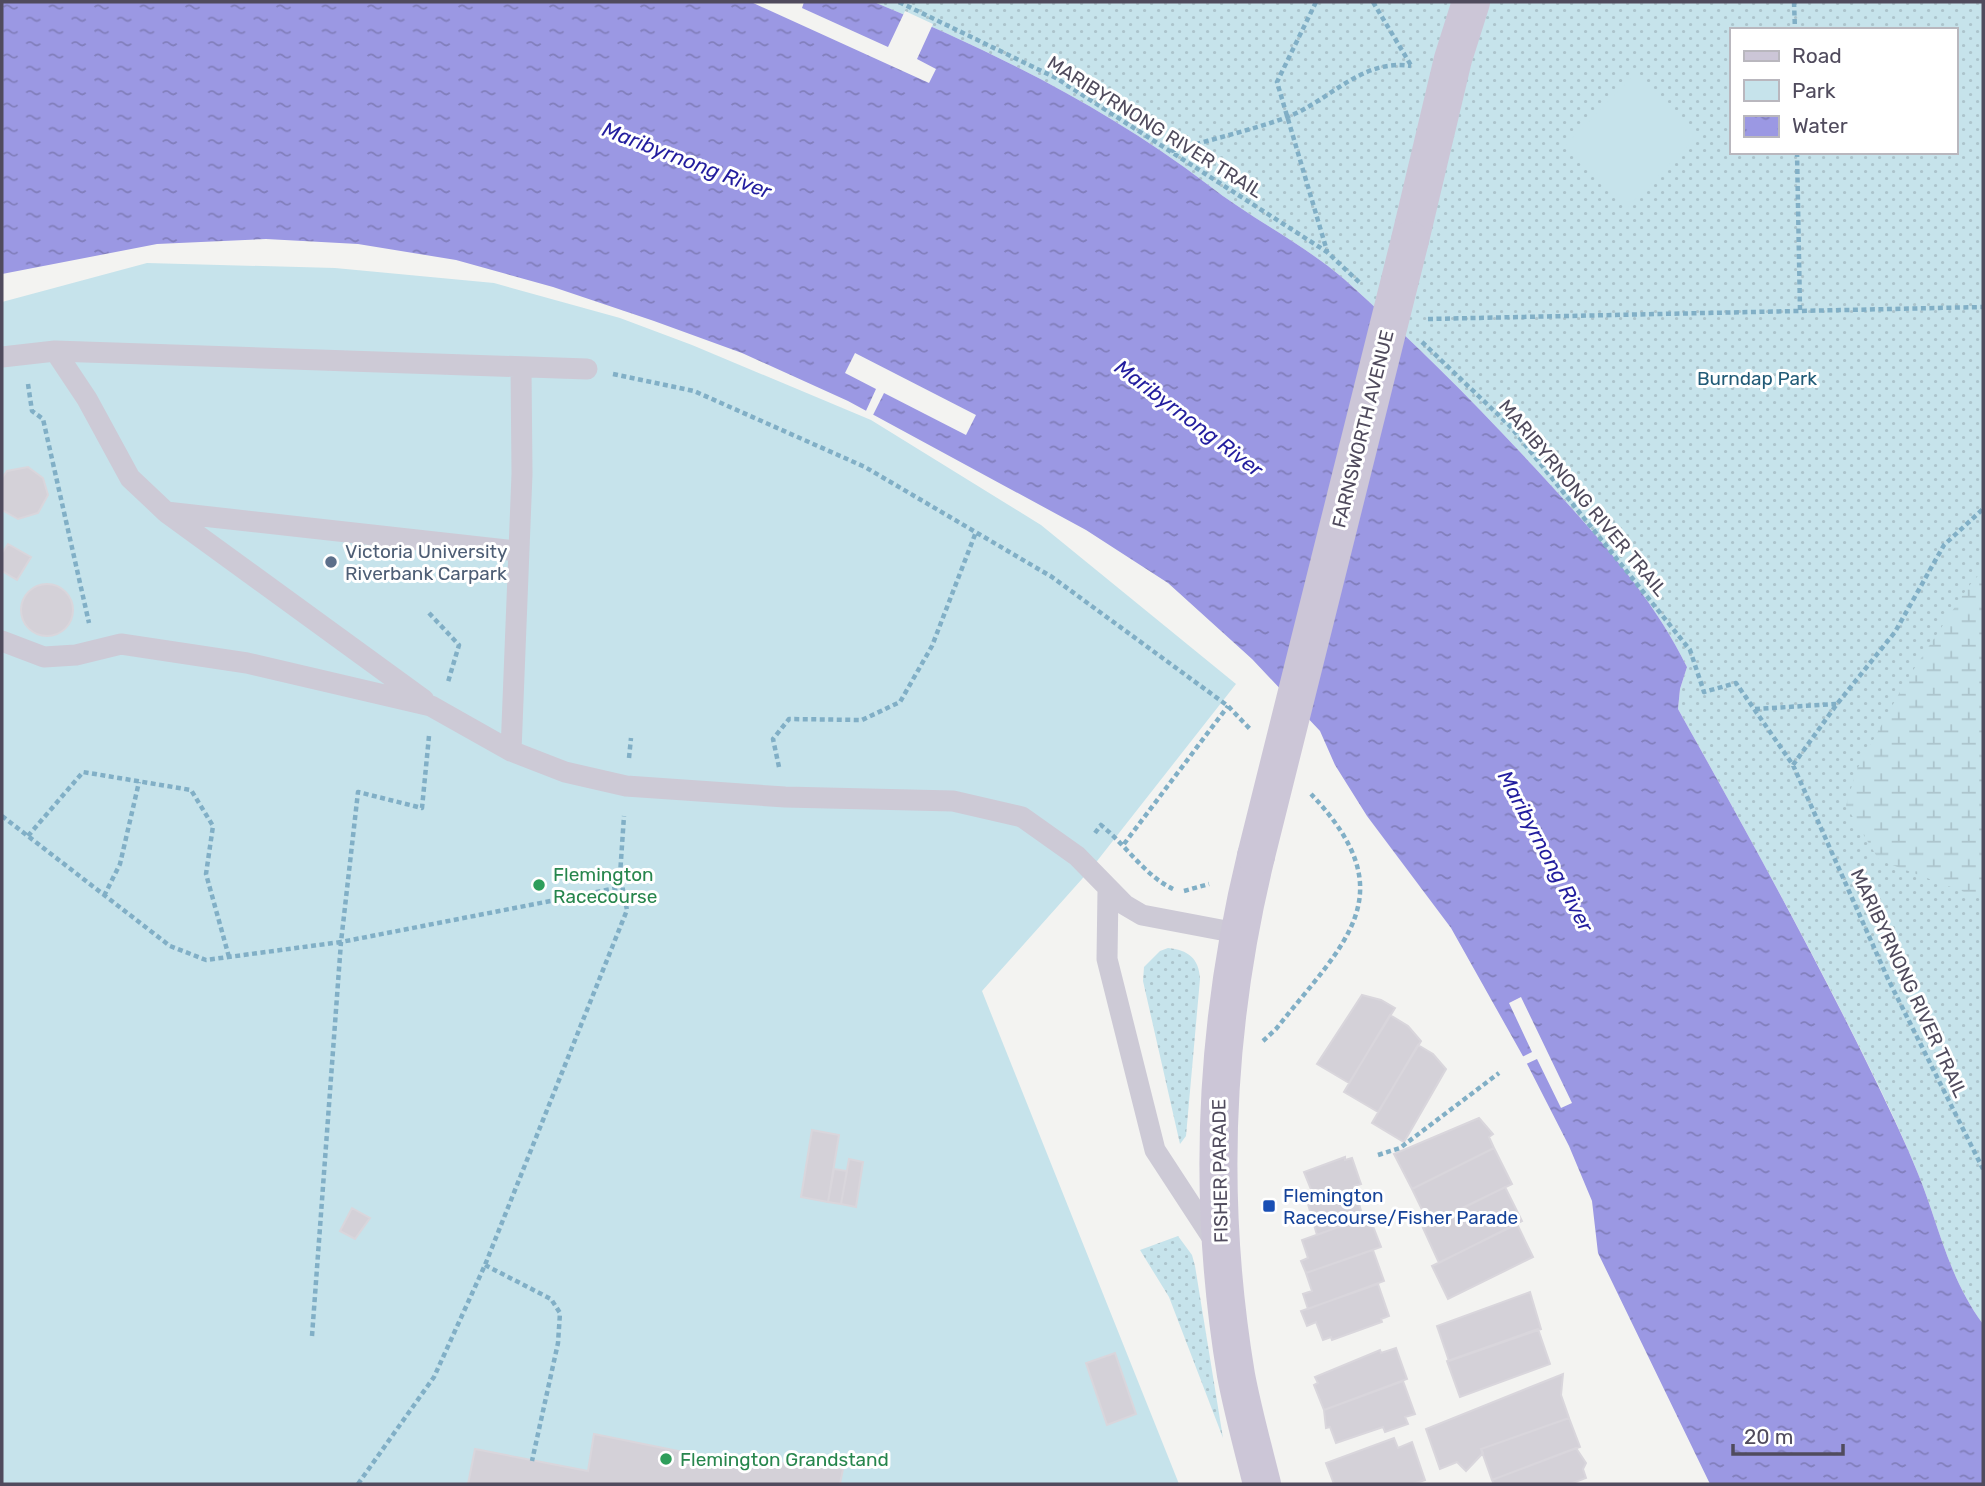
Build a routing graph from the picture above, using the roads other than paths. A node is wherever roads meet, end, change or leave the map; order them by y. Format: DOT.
graph roads {
  1 [pos="1471,2"];
  2 [pos="55,351"];
  3 [pos="12,355"];
  4 [pos="521,367"];
  5 [pos="587,369"];
  6 [pos="166,512"];
  7 [pos="517,551"];
  8 [pos="2,640"];
  9 [pos="435,708"];
  10 [pos="511,751"];
  11 [pos="1255,856"];
  12 [pos="1108,890"];
  13 [pos="1237,933"];
  14 [pos="1220,1250"];
  15 [pos="1262,1484"];
  1 -- 11 [label="main road, FARNSWORTH AVENUE, bridge"];
  2 -- 3 [label="lane"];
  2 -- 4 [label="lane"];
  2 -- 6 [label="lane"];
  4 -- 5 [label="lane"];
  4 -- 7 [label="lane"];
  6 -- 7 [label="lane"];
  6 -- 9 [label="lane"];
  7 -- 10 [label="lane"];
  8 -- 9 [label="lane"];
  9 -- 10 [label="lane"];
  10 -- 12 [label="lane"];
  11 -- 13 [label="main road, FISHER PARADE"];
  12 -- 13 [label="lane"];
  12 -- 14 [label="lane"];
  13 -- 14 [label="main road, FISHER PARADE"];
  14 -- 15 [label="main road, FISHER PARADE"];
}
